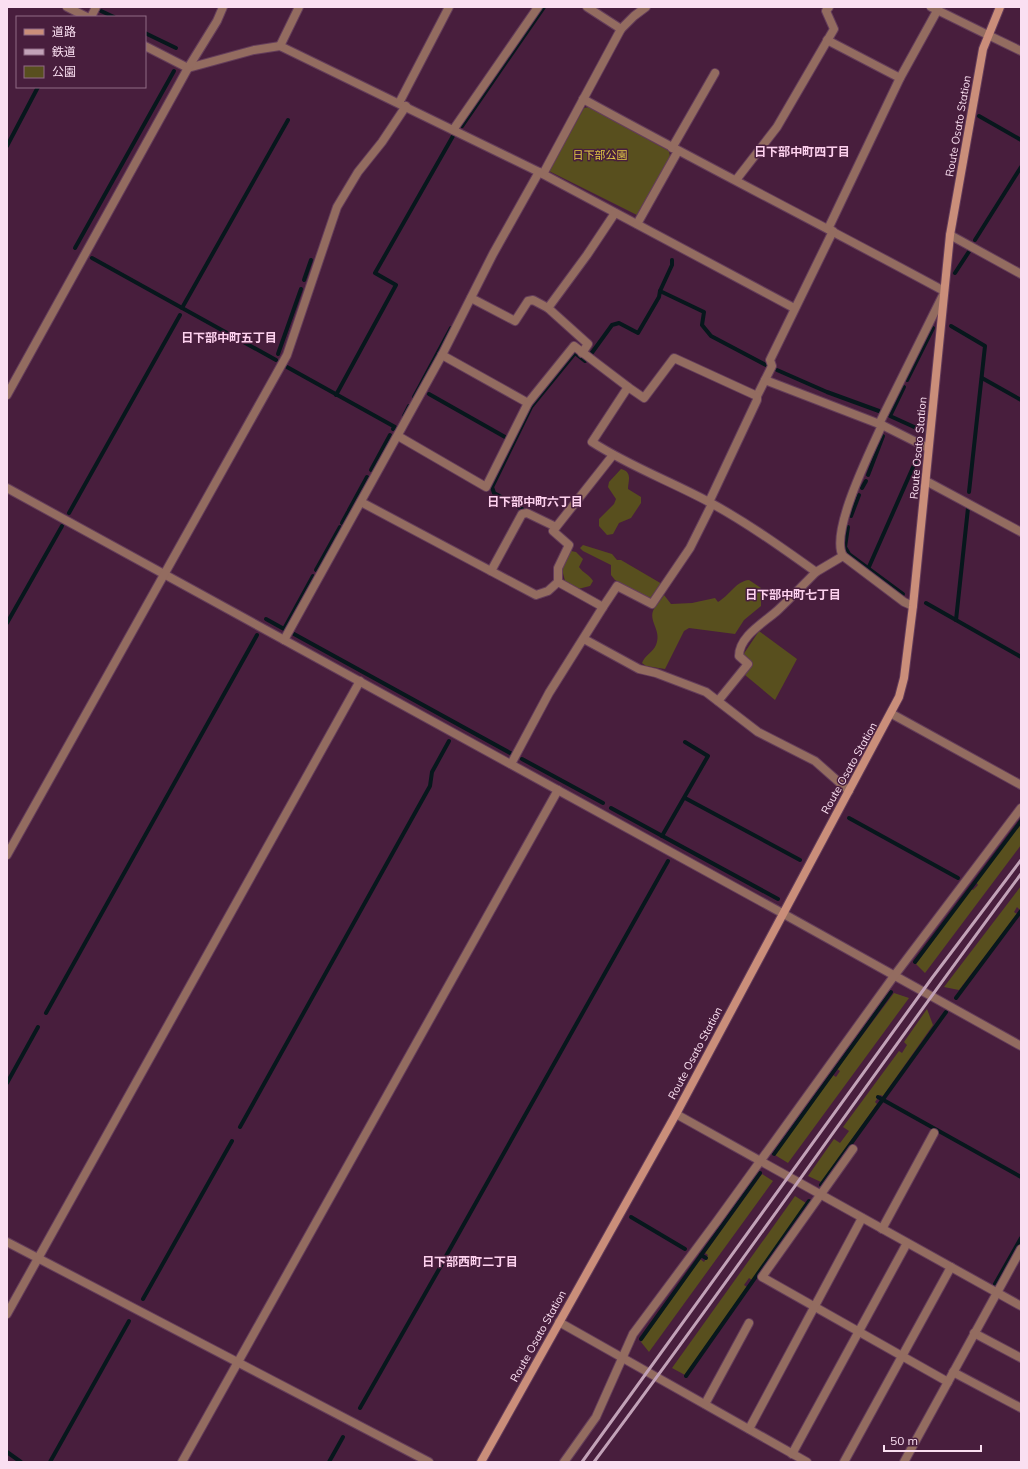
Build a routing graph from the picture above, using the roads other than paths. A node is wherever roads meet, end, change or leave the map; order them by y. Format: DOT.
graph roads {
  1 [pos="67,7"];
  2 [pos="96,7"];
  3 [pos="223,7"];
  4 [pos="299,7"];
  5 [pos="449,7"];
  6 [pos="538,7"];
  7 [pos="587,7"];
  8 [pos="646,7"];
  9 [pos="829,7"];
  10 [pos="1000,7"];
  11 [pos="934,9"];
  12 [pos="85,16"];
  13 [pos="92,16"];
  14 [pos="621,29"];
  15 [pos="988,35"];
  16 [pos="827,40"];
  17 [pos="280,46"];
  18 [pos="146,47"];
  19 [pos="1021,51"];
  20 [pos="188,68"];
  21 [pos="715,72"];
  22 [pos="900,78"];
  23 [pos="583,99"];
  24 [pos="402,104"];
  25 [pos="453,130"];
  26 [pos="675,149"];
  27 [pos="541,173"];
  28 [pos="736,180"];
  29 [pos="615,213"];
  30 [pos="637,224"];
  31 [pos="831,230"];
  32 [pos="950,234"];
  33 [pos="1021,274"];
  34 [pos="944,293"];
  35 [pos="471,298"];
  36 [pos="548,308"];
  37 [pos="794,308"];
  38 [pos="582,352"];
  39 [pos="442,355"];
  40 [pos="765,380"];
  41 [pos="628,387"];
  42 [pos="7,395"];
  43 [pos="757,396"];
  44 [pos="528,403"];
  45 [pos="880,425"];
  46 [pos="398,436"];
  47 [pos="928,448"];
  48 [pos="613,455"];
  49 [pos="926,482"];
  50 [pos="7,488"];
  51 [pos="361,502"];
  52 [pos="710,503"];
  53 [pos="556,527"];
  54 [pos="1021,532"];
  55 [pos="843,556"];
  56 [pos="491,571"];
  57 [pos="816,572"];
  58 [pos="165,574"];
  59 [pos="558,582"];
  60 [pos="913,606"];
  61 [pos="603,607"];
  62 [pos="584,639"];
  63 [pos="284,640"];
  64 [pos="360,681"];
  65 [pos="718,701"];
  66 [pos="892,714"];
  67 [pos="512,764"];
  68 [pos="1021,785"];
  69 [pos="558,790"];
  70 [pos="849,791"];
  71 [pos="1021,808"];
  72 [pos="7,855"];
  73 [pos="782,913"];
  74 [pos="894,976"];
  75 [pos="1021,1046"];
  76 [pos="676,1114"];
  77 [pos="934,1133"];
  78 [pos="853,1149"];
  79 [pos="760,1160"];
  80 [pos="820,1194"];
  81 [pos="862,1218"];
  82 [pos="882,1229"];
  83 [pos="7,1242"];
  84 [pos="907,1243"];
  85 [pos="1021,1249"];
  86 [pos="38,1258"];
  87 [pos="951,1267"];
  88 [pos="996,1292"];
  89 [pos="1021,1306"];
  90 [pos="815,1307"];
  91 [pos="7,1314"];
  92 [pos="559,1322"];
  93 [pos="749,1323"];
  94 [pos="858,1332"];
  95 [pos="974,1334"];
  96 [pos="902,1356"];
  97 [pos="623,1357"];
  98 [pos="1021,1358"];
  99 [pos="238,1363"];
  100 [pos="953,1372"];
  101 [pos="948,1382"];
  102 [pos="705,1404"];
  103 [pos="1021,1408"];
  104 [pos="749,1429"];
  105 [pos="792,1454"];
  106 [pos="182,1462"];
  107 [pos="429,1462"];
  108 [pos="481,1462"];
  109 [pos="564,1462"];
  110 [pos="807,1462"];
  111 [pos="844,1462"];
  112 [pos="904,1462"];
  1 -- 12 [label="street"];
  2 -- 13 [label="street"];
  3 -- 20 [label="street"];
  4 -- 17 [label="street"];
  5 -- 24 [label="street"];
  6 -- 25 [label="street"];
  7 -- 14 [label="street"];
  8 -- 14 [label="street"];
  9 -- 16 [label="street"];
  10 -- 15 [label="main road, Route Osato Station"];
  11 -- 15 [label="street"];
  11 -- 22 [label="street"];
  14 -- 23 [label="street"];
  15 -- 19 [label="street"];
  15 -- 32 [label="main road, Route Osato Station"];
  16 -- 22 [label="street"];
  16 -- 28 [label="street"];
  17 -- 20 [label="street"];
  17 -- 24 [label="street"];
  18 -- 20 [label="street"];
  20 -- 42 [label="street"];
  21 -- 26 [label="street"];
  22 -- 31 [label="street"];
  23 -- 26 [label="street"];
  23 -- 27 [label="street"];
  24 -- 25 [label="street"];
  24 -- 58 [label="street"];
  25 -- 27 [label="street"];
  26 -- 28 [label="street"];
  26 -- 30 [label="street"];
  27 -- 29 [label="street"];
  27 -- 35 [label="street"];
  28 -- 31 [label="street"];
  29 -- 30 [label="street"];
  29 -- 36 [label="street"];
  30 -- 37 [label="street"];
  31 -- 34 [label="street"];
  31 -- 37 [label="street"];
  32 -- 33 [label="street"];
  32 -- 34 [label="main road, Route Osato Station"];
  34 -- 45 [label="street"];
  34 -- 47 [label="main road, Route Osato Station"];
  35 -- 36 [label="street"];
  35 -- 39 [label="street"];
  36 -- 38 [label="street"];
  37 -- 40 [label="street"];
  38 -- 41 [label="street"];
  38 -- 44 [label="street"];
  39 -- 44 [label="street"];
  39 -- 46 [label="street"];
  40 -- 43 [label="street"];
  40 -- 45 [label="street"];
  41 -- 43 [label="street"];
  41 -- 48 [label="street"];
  43 -- 52 [label="street"];
  44 -- 46 [label="street"];
  45 -- 47 [label="street"];
  45 -- 55 [label="street"];
  46 -- 51 [label="street"];
  47 -- 49 [label="main road, Route Osato Station"];
  48 -- 52 [label="street"];
  48 -- 53 [label="street"];
  49 -- 54 [label="street"];
  49 -- 60 [label="main road, Route Osato Station"];
  50 -- 58 [label="street"];
  51 -- 56 [label="street"];
  51 -- 63 [label="street"];
  52 -- 57 [label="street"];
  52 -- 61 [label="street"];
  53 -- 56 [label="street"];
  53 -- 59 [label="street"];
  55 -- 57 [label="street"];
  55 -- 60 [label="street"];
  56 -- 59 [label="street"];
  57 -- 65 [label="street"];
  58 -- 63 [label="street"];
  58 -- 72 [label="street"];
  59 -- 61 [label="street"];
  60 -- 66 [label="main road, Route Osato Station"];
  61 -- 62 [label="street"];
  62 -- 65 [label="street"];
  62 -- 67 [label="street"];
  63 -- 64 [label="street"];
  64 -- 67 [label="street"];
  64 -- 86 [label="street"];
  65 -- 70 [label="street"];
  66 -- 68 [label="street"];
  66 -- 70 [label="main road, Route Osato Station"];
  67 -- 69 [label="street"];
  69 -- 73 [label="street"];
  69 -- 99 [label="street"];
  70 -- 73 [label="main road, Route Osato Station"];
  71 -- 74 [label="street"];
  73 -- 74 [label="street"];
  73 -- 76 [label="main road, Route Osato Station"];
  74 -- 75 [label="street"];
  74 -- 79 [label="street"];
  76 -- 79 [label="street"];
  76 -- 92 [label="main road, Route Osato Station"];
  77 -- 82 [label="street"];
  78 -- 80 [label="street"];
  79 -- 80 [label="street"];
  79 -- 97 [label="street"];
  80 -- 81 [label="street"];
  80 -- 90 [label="street"];
  81 -- 82 [label="street"];
  81 -- 90 [label="street"];
  82 -- 84 [label="street"];
  83 -- 86 [label="street"];
  84 -- 87 [label="street"];
  84 -- 94 [label="street"];
  85 -- 88 [label="street"];
  86 -- 91 [label="street"];
  86 -- 99 [label="street"];
  87 -- 88 [label="street"];
  87 -- 96 [label="street"];
  88 -- 89 [label="street"];
  88 -- 95 [label="street"];
  90 -- 94 [label="street"];
  90 -- 104 [label="street"];
  92 -- 97 [label="street"];
  92 -- 108 [label="main road, Route Osato Station"];
  93 -- 102 [label="street"];
  94 -- 96 [label="street"];
  94 -- 105 [label="street"];
  95 -- 98 [label="street"];
  95 -- 100 [label="street"];
  96 -- 101 [label="street"];
  96 -- 111 [label="street"];
  97 -- 102 [label="street"];
  97 -- 109 [label="street"];
  99 -- 106 [label="street"];
  99 -- 107 [label="street"];
  100 -- 101 [label="street"];
  100 -- 103 [label="street"];
  101 -- 112 [label="street"];
  102 -- 104 [label="street"];
  104 -- 105 [label="street"];
  105 -- 110 [label="street"];
}
